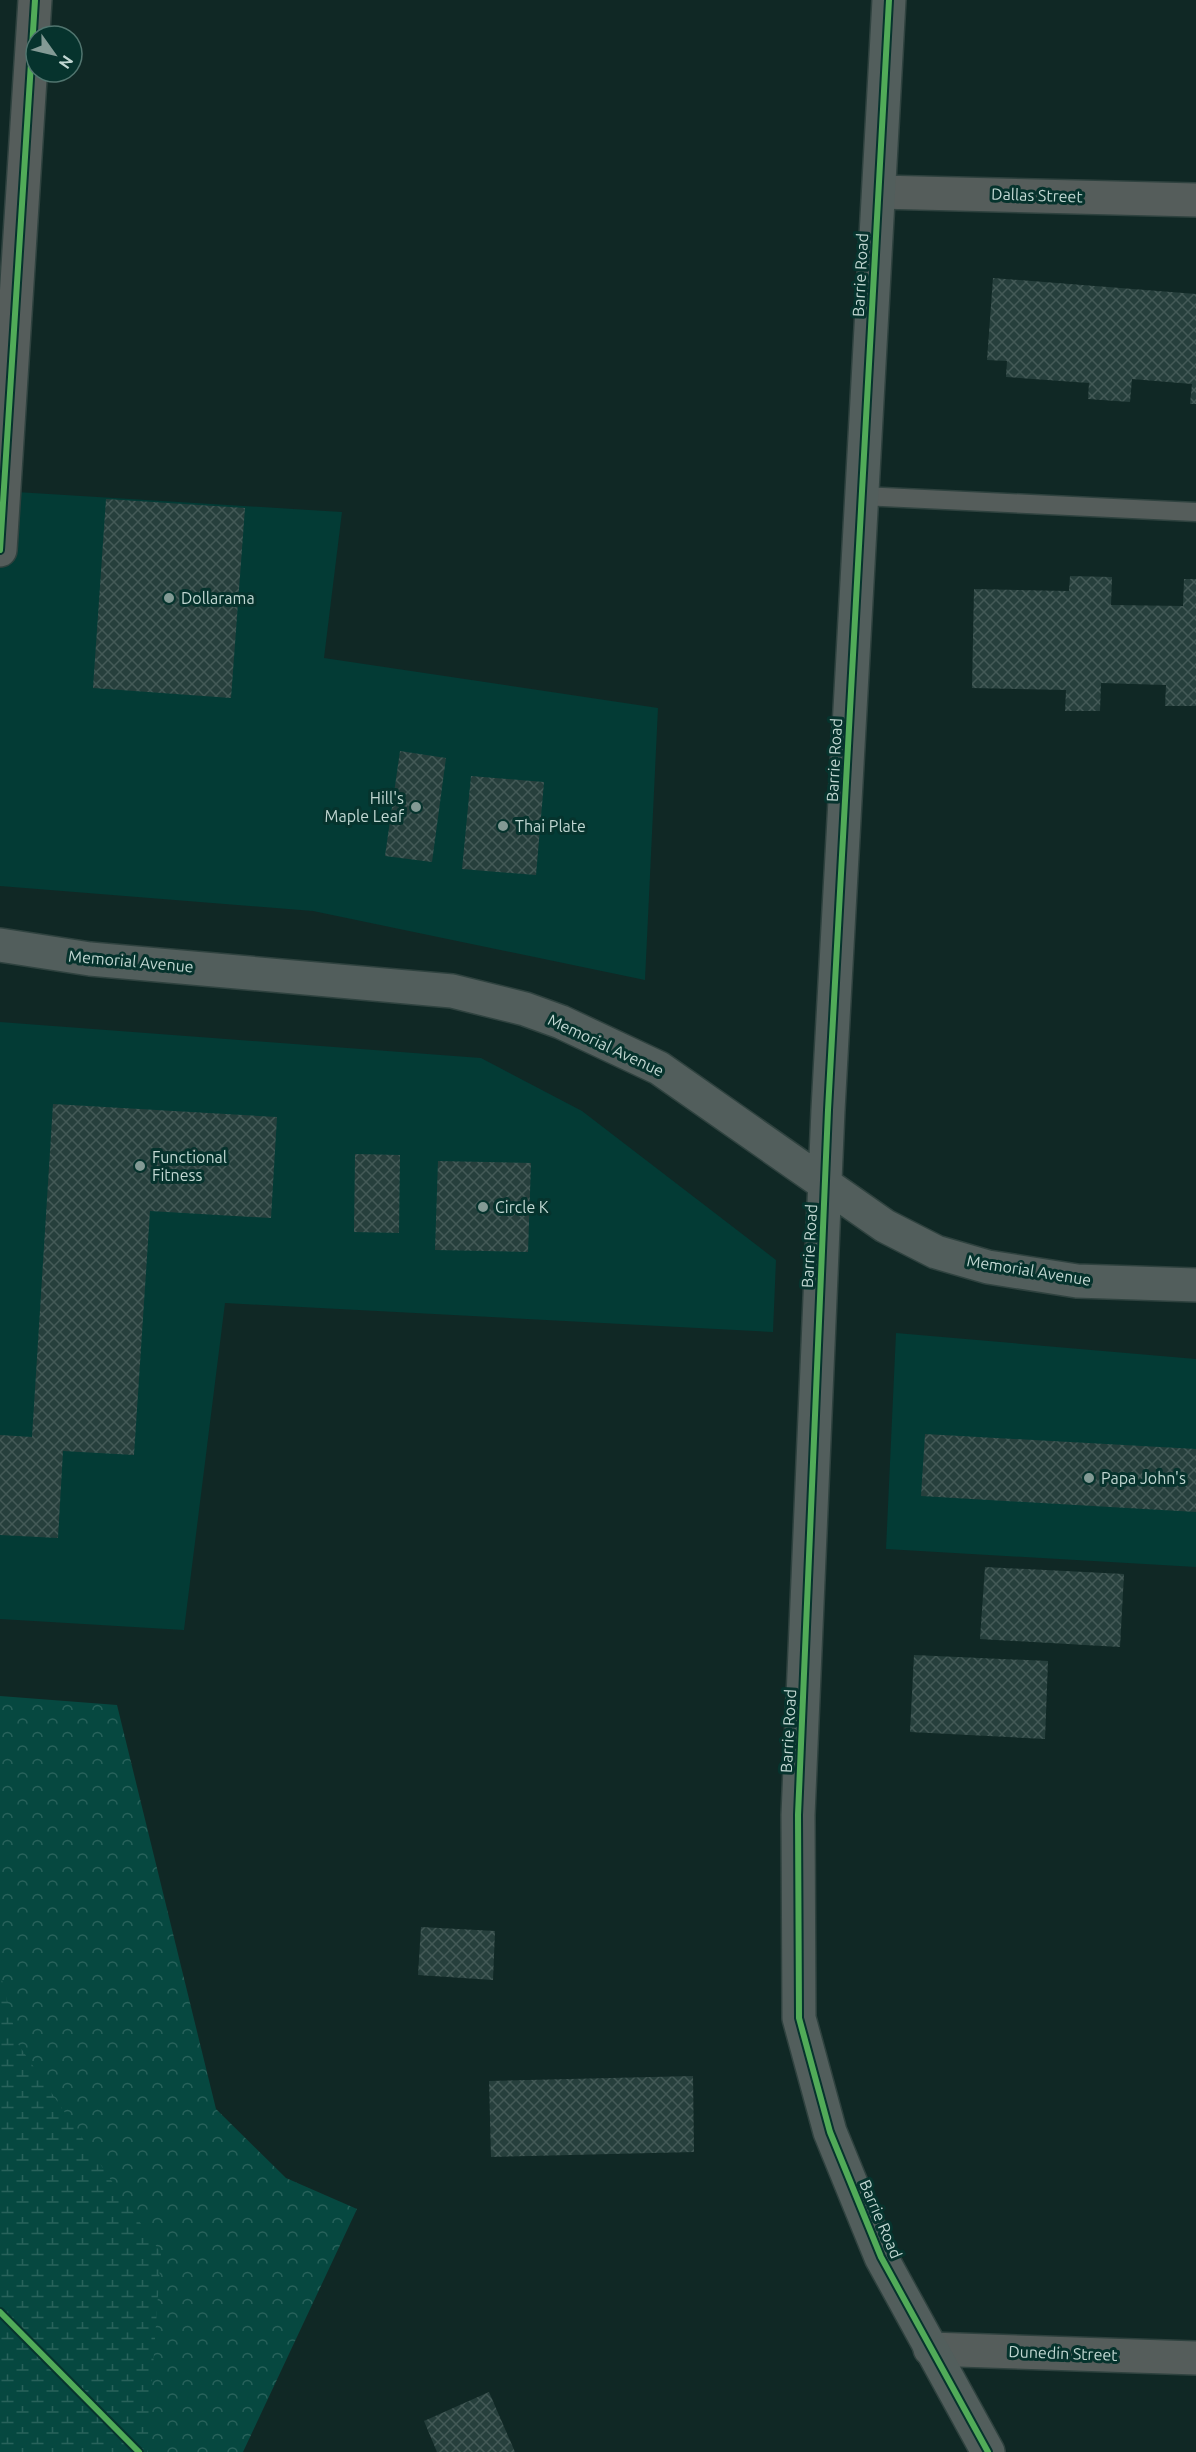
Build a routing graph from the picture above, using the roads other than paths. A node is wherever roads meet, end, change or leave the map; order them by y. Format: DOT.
graph roads {
  1 [pos="35,0"];
  2 [pos="889,0"];
  3 [pos="879,192"];
  4 [pos="1196,200"];
  5 [pos="862,496"];
  6 [pos="1196,512"];
  7 [pos="0,550"];
  8 [pos="0,945"];
  9 [pos="825,1184"];
  10 [pos="1196,1284"];
  11 [pos="930,2349"];
  12 [pos="1196,2358"];
  13 [pos="988,2452"];
  1 -- 7 [label="street"];
  2 -- 3 [label="street, Barrie Road"];
  3 -- 4 [label="street, Dallas Street"];
  3 -- 5 [label="street, Barrie Road"];
  5 -- 6 [label="lane"];
  5 -- 9 [label="street, Barrie Road"];
  8 -- 9 [label="street, Memorial Avenue"];
  9 -- 10 [label="street, Memorial Avenue"];
  9 -- 11 [label="street, Barrie Road"];
  11 -- 12 [label="street, Dunedin Street"];
  11 -- 13 [label="street, Barrie Road"];
}
